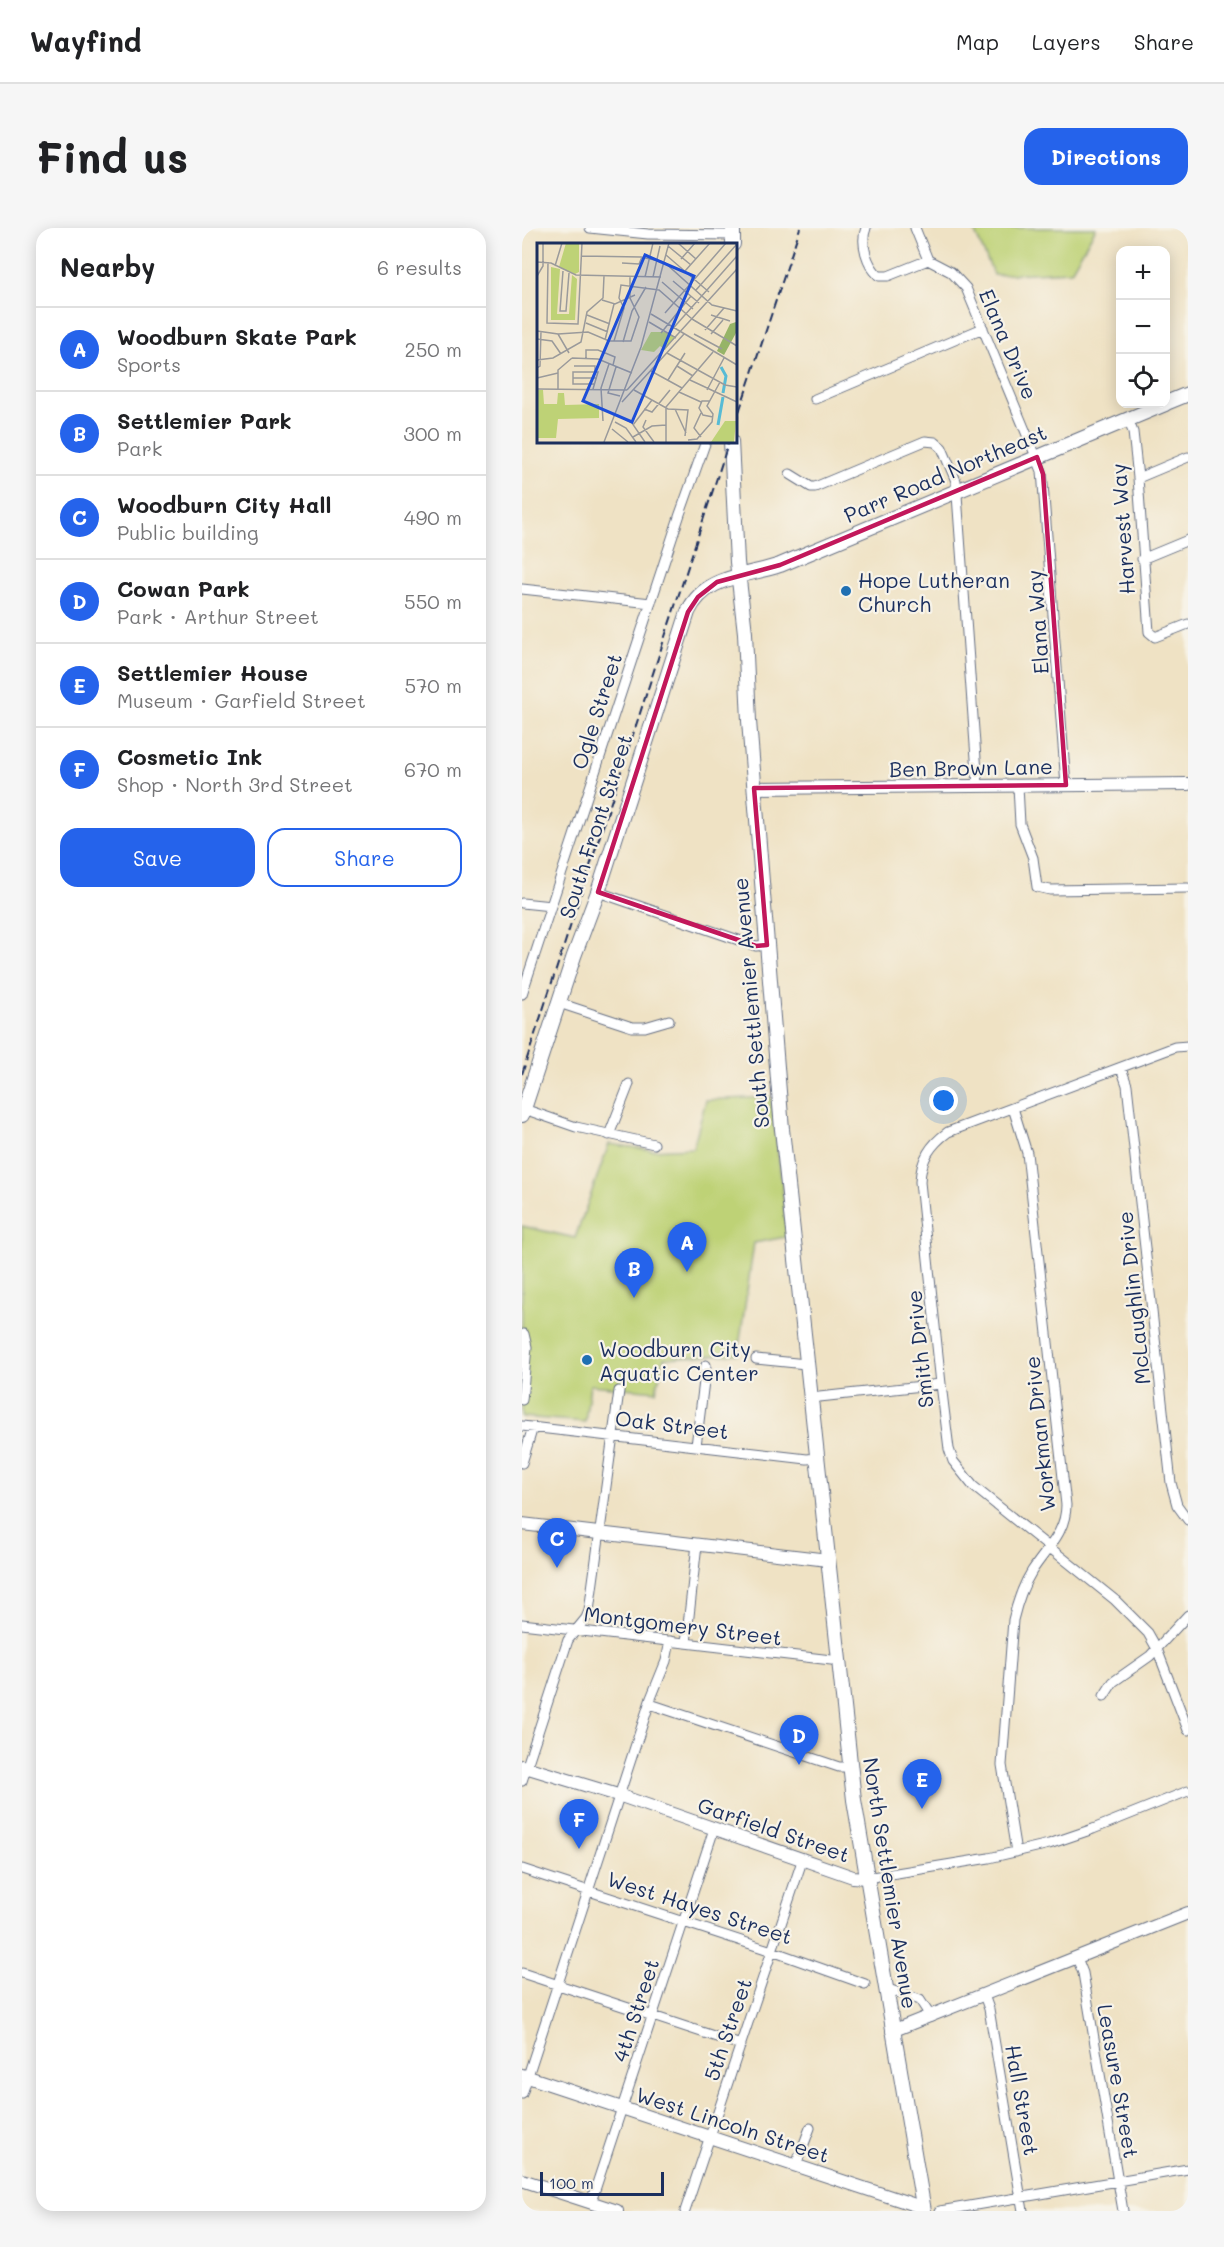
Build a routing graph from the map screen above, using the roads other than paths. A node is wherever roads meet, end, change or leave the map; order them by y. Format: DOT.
graph roads {
  1 [pos="590,228"];
  2 [pos="866,228"];
  3 [pos="915,228"];
  4 [pos="625,230"];
  5 [pos="733,236"];
  6 [pos="928,260"];
  7 [pos="983,328"];
  8 [pos="1188,394"];
  9 [pos="815,399"];
  10 [pos="1170,401"];
  11 [pos="1153,408"];
  12 [pos="1128,419"];
  13 [pos="706,442"];
  14 [pos="731,442"];
  15 [pos="1037,457"];
  16 [pos="1188,457"];
  17 [pos="790,474"];
  18 [pos="1138,478"];
  19 [pos="957,490"];
  20 [pos="1188,540"];
  21 [pos="1142,559"];
  22 [pos="739,576"];
  23 [pos="522,589"];
  24 [pos="651,603"];
  25 [pos="1188,624"];
  26 [pos="1188,784"];
  27 [pos="1066,785"];
  28 [pos="978,786"];
  29 [pos="1018,786"];
  30 [pos="754,788"];
  31 [pos="1188,888"];
  32 [pos="598,892"];
  33 [pos="522,903"];
  34 [pos="551,906"];
  35 [pos="767,945"];
  36 [pos="522,994"];
  37 [pos="559,1003"];
  38 [pos="669,1020"];
  39 [pos="1188,1046"];
  40 [pos="1121,1068"];
  41 [pos="629,1084"];
  42 [pos="1013,1108"];
  43 [pos="523,1112"];
  44 [pos="609,1135"];
  45 [pos="654,1144"];
  46 [pos="524,1334"];
  47 [pos="756,1359"];
  48 [pos="806,1364"];
  49 [pos="706,1365"];
  50 [pos="941,1384"];
  51 [pos="619,1391"];
  52 [pos="810,1398"];
  53 [pos="522,1400"];
  54 [pos="522,1426"];
  55 [pos="533,1427"];
  56 [pos="612,1435"];
  57 [pos="696,1446"];
  58 [pos="817,1458"];
  59 [pos="522,1463"];
  60 [pos="1188,1520"];
  61 [pos="522,1524"];
  62 [pos="600,1533"];
  63 [pos="697,1544"];
  64 [pos="1049,1548"];
  65 [pos="828,1560"];
  66 [pos="1188,1614"];
  67 [pos="522,1624"];
  68 [pos="576,1630"];
  69 [pos="670,1641"];
  70 [pos="686,1643"];
  71 [pos="1157,1649"];
  72 [pos="840,1661"];
  73 [pos="1104,1696"];
  74 [pos="650,1704"];
  75 [pos="1188,1730"];
  76 [pos="524,1766"];
  77 [pos="850,1767"];
  78 [pos="522,1781"];
  79 [pos="1188,1791"];
  80 [pos="621,1796"];
  81 [pos="714,1829"];
  82 [pos="1016,1852"];
  83 [pos="803,1858"];
  84 [pos="522,1869"];
  85 [pos="866,1878"];
  86 [pos="589,1891"];
  87 [pos="1188,1913"];
  88 [pos="683,1922"];
  89 [pos="772,1951"];
  90 [pos="1077,1958"];
  91 [pos="522,1973"];
  92 [pos="865,1984"];
  93 [pos="558,1985"];
  94 [pos="885,1988"];
  95 [pos="984,1995"];
  96 [pos="652,2016"];
  97 [pos="931,2017"];
  98 [pos="892,2031"];
  99 [pos="741,2045"];
  100 [pos="525,2076"];
  101 [pos="522,2094"];
  102 [pos="622,2108"];
  103 [pos="810,2128"];
  104 [pos="710,2137"];
  105 [pos="796,2165"];
  106 [pos="1188,2169"];
  107 [pos="522,2180"];
  108 [pos="1118,2181"];
  109 [pos="1021,2198"];
  110 [pos="591,2202"];
  111 [pos="927,2210"];
  112 [pos="617,2211"];
  113 [pos="685,2211"];
  114 [pos="940,2211"];
  115 [pos="1023,2211"];
  116 [pos="1123,2211"];
  1 -- 4 [label="street"];
  2 -- 6 [label="street"];
  3 -- 6 [label="street"];
  4 -- 5 [label="street"];
  6 -- 7 [label="street, Elana Drive"];
  7 -- 9 [label="street"];
  7 -- 15 [label="street, Elana Drive"];
  8 -- 10 [label="main road, Parr Road Northeast"];
  11 -- 12 [label="main road, Parr Road Northeast"];
  12 -- 15 [label="main road, Parr Road Northeast"];
  12 -- 18 [label="street, Harvest Way"];
  13 -- 24 [label="street, Ogle Street"];
  14 -- 22 [label="main road, South Settlemier Avenue"];
  15 -- 19 [label="main road, Parr Road Northeast"];
  15 -- 27 [label="street, Elana Way"];
  16 -- 18 [label="street"];
  17 -- 19 [label="street"];
  18 -- 21 [label="street, Harvest Way"];
  19 -- 22 [label="main road, Parr Road Northeast"];
  19 -- 28 [label="street"];
  20 -- 21 [label="street"];
  21 -- 25 [label="street, Harvest Way"];
  22 -- 30 [label="main road, South Settlemier Avenue"];
  22 -- 32 [label="main road, South Front Street"];
  23 -- 24 [label="street"];
  24 -- 34 [label="street, Ogle Street"];
  26 -- 27 [label="street, Ben Brown Lane"];
  27 -- 29 [label="street, Ben Brown Lane"];
  28 -- 29 [label="street, Ben Brown Lane"];
  28 -- 30 [label="street, Ben Brown Lane"];
  29 -- 31 [label="street"];
  30 -- 35 [label="main road, South Settlemier Avenue"];
  32 -- 35 [label="street"];
  32 -- 37 [label="main road, South Front Street"];
  33 -- 34 [label="street"];
  34 -- 36 [label="street, Ogle Street"];
  35 -- 48 [label="main road, South Settlemier Avenue"];
  37 -- 38 [label="street"];
  37 -- 43 [label="main road, South Front Street"];
  39 -- 40 [label="street, Smith Drive"];
  40 -- 42 [label="street, Smith Drive"];
  40 -- 60 [label="street, McLaughlin Drive"];
  41 -- 44 [label="street"];
  42 -- 50 [label="street, Smith Drive"];
  42 -- 64 [label="street, Workman Drive"];
  43 -- 44 [label="street"];
  44 -- 45 [label="street"];
  46 -- 53 [label="street"];
  47 -- 48 [label="street"];
  48 -- 52 [label="main road, South Settlemier Avenue"];
  49 -- 57 [label="street"];
  50 -- 52 [label="street"];
  50 -- 64 [label="street, Smith Drive"];
  51 -- 56 [label="street"];
  52 -- 58 [label="main road, South Settlemier Avenue"];
  54 -- 55 [label="street, Oak Street"];
  55 -- 56 [label="street, Oak Street"];
  55 -- 59 [label="street"];
  56 -- 57 [label="street, Oak Street"];
  56 -- 62 [label="street"];
  57 -- 58 [label="street, Oak Street"];
  58 -- 65 [label="main road, South Settlemier Avenue"];
  61 -- 62 [label="street"];
  62 -- 63 [label="street"];
  62 -- 68 [label="street"];
  63 -- 65 [label="street"];
  63 -- 70 [label="street"];
  64 -- 71 [label="street, Smith Drive"];
  64 -- 82 [label="street, Workman Drive"];
  65 -- 72 [label="main road, North Settlemier Avenue"];
  66 -- 71 [label="street"];
  67 -- 68 [label="street, Montgomery Street"];
  68 -- 69 [label="street, Montgomery Street"];
  68 -- 76 [label="street"];
  69 -- 70 [label="street, Montgomery Street"];
  69 -- 74 [label="street"];
  70 -- 72 [label="street, Montgomery Street"];
  71 -- 73 [label="street"];
  71 -- 75 [label="street, Smith Drive"];
  72 -- 77 [label="main road, North Settlemier Avenue"];
  74 -- 77 [label="street"];
  74 -- 80 [label="street"];
  76 -- 78 [label="street"];
  76 -- 80 [label="street, Garfield Street"];
  77 -- 85 [label="main road, North Settlemier Avenue"];
  79 -- 82 [label="street, Garfield Street"];
  80 -- 81 [label="street, Garfield Street"];
  80 -- 86 [label="street"];
  81 -- 83 [label="street, Garfield Street"];
  81 -- 88 [label="street, 4th Street"];
  82 -- 85 [label="street, Garfield Street"];
  83 -- 85 [label="street, Garfield Street"];
  83 -- 89 [label="street, 5th Street"];
  84 -- 86 [label="street, West Hayes Street"];
  85 -- 94 [label="main road, North Settlemier Avenue"];
  86 -- 88 [label="street, West Hayes Street"];
  86 -- 93 [label="street"];
  87 -- 90 [label="street"];
  88 -- 89 [label="street, West Hayes Street"];
  88 -- 96 [label="street, 4th Street"];
  89 -- 92 [label="street, West Hayes Street"];
  89 -- 99 [label="street, 5th Street"];
  90 -- 95 [label="street"];
  90 -- 108 [label="street, Leasure Street"];
  91 -- 93 [label="street"];
  93 -- 96 [label="street"];
  93 -- 100 [label="street"];
  94 -- 97 [label="street"];
  94 -- 98 [label="main road, North Settlemier Avenue"];
  95 -- 97 [label="street"];
  95 -- 109 [label="street, Hall Street"];
  96 -- 99 [label="street"];
  96 -- 102 [label="street, 4th Street"];
  97 -- 98 [label="street"];
  98 -- 111 [label="main road, North Settlemier Avenue"];
  99 -- 104 [label="street, 5th Street"];
  100 -- 101 [label="street"];
  100 -- 102 [label="street, West Lincoln Street"];
  102 -- 104 [label="street, West Lincoln Street"];
  102 -- 110 [label="street, 4th Street"];
  103 -- 105 [label="street"];
  104 -- 105 [label="street, West Lincoln Street"];
  104 -- 113 [label="street, 5th Street"];
  105 -- 111 [label="street, West Lincoln Street"];
  106 -- 108 [label="street"];
  107 -- 110 [label="street"];
  108 -- 109 [label="street"];
  108 -- 116 [label="street, Leasure Street"];
  109 -- 114 [label="street"];
  109 -- 115 [label="street, Hall Street"];
  110 -- 112 [label="street"];
}
